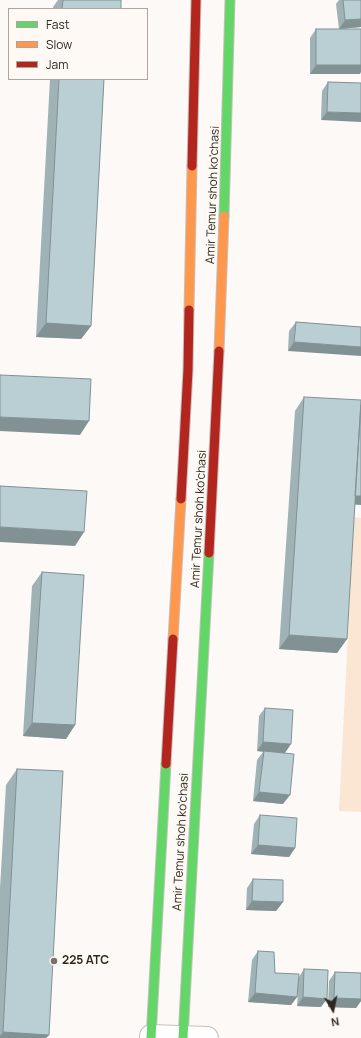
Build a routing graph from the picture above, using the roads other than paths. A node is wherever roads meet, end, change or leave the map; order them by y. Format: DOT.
graph roads {
  1 [pos="196,0"];
  2 [pos="230,0"];
  3 [pos="151,1037"];
  4 [pos="183,1038"];
  5 [pos="207,1038"];
  1 -- 3 [label="main road, Amir Temur shoh ko'chasi"];
  2 -- 4 [label="main road, Amir Temur shoh ko'chasi"];
  3 -- 4 [label="street"];
  4 -- 5 [label="street"];
}
